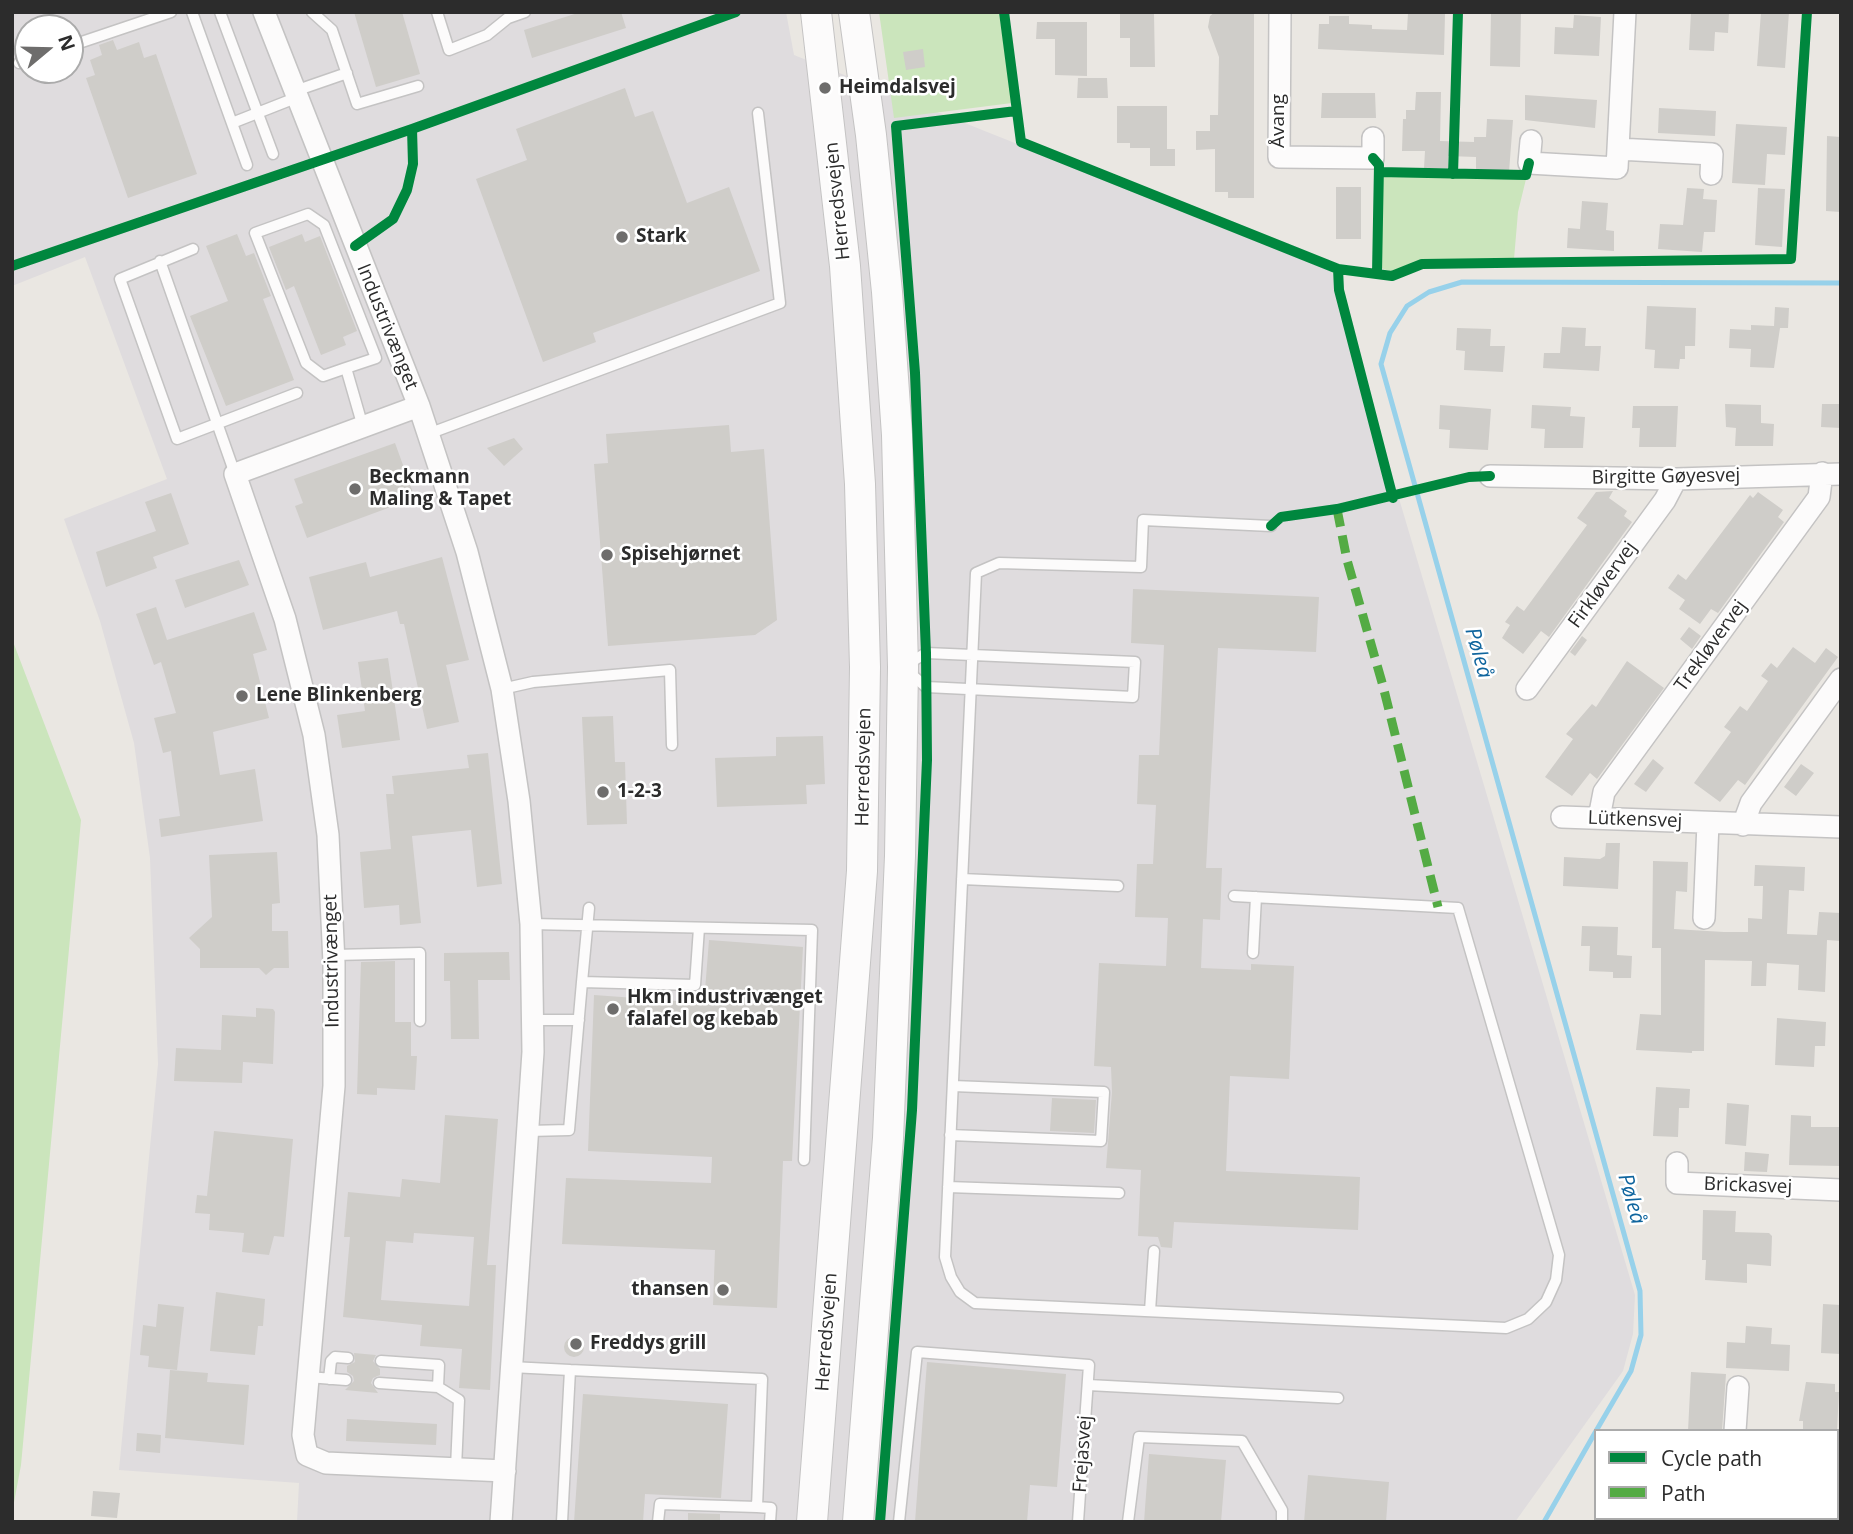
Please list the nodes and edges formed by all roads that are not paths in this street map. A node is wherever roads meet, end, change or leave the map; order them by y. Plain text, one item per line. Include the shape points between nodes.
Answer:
1 (171, 12) edge
2 (192, 12) edge
3 (220, 12) edge
4 (264, 12) edge
5 (312, 12) edge
6 (437, 12) edge
7 (525, 12) edge
8 (816, 12) edge
9 (854, 12) edge
10 (1280, 12) edge
11 (1626, 12) edge
12 (84, 41) edge
13 (347, 73) junction
14 (418, 86) dead end
15 (296, 94) junction
16 (257, 113) junction
17 (758, 113) dead end
18 (232, 123) junction
19 (1373, 138) dead end
20 (1531, 141) dead end
21 (1618, 149) junction
22 (273, 154) dead end
23 (247, 165) dead end
24 (1711, 174) dead end
25 (345, 217) junction
26 (324, 225) junction
27 (193, 249) dead end
28 (160, 261) junction
29 (346, 368) junction
30 (297, 393) dead end
31 (419, 406) junction
32 (218, 425) junction
33 (363, 427) junction
34 (428, 434) junction
35 (235, 474) junction
36 (1831, 474) edge
37 (1490, 476) dead end
38 (1676, 479) junction
39 (1271, 526) dead end
40 (972, 655) junction
41 (884, 667) junction
42 (1841, 679) edge
43 (502, 689) junction
44 (971, 689) junction
45 (1527, 689) dead end
46 (672, 745) dead end
47 (1562, 817) dead end
48 (1599, 818) junction
49 (1708, 822) junction
50 (1743, 825) junction
51 (1841, 827) edge
52 (962, 879) junction
53 (1118, 886) dead end
54 (1234, 896) dead end
55 (1256, 897) junction
56 (589, 908) dead end
57 (1704, 918) dead end
58 (588, 923) junction
59 (531, 924) junction
60 (699, 928) junction
61 (1253, 953) dead end
62 (334, 955) junction
63 (582, 982) junction
64 (533, 1020) junction
65 (579, 1020) junction
66 (420, 1021) dead end
67 (953, 1086) junction
68 (528, 1130) junction
69 (950, 1135) junction
70 (804, 1160) dead end
71 (1677, 1163) dead end
72 (948, 1187) junction
73 (1841, 1190) edge
74 (1119, 1194) dead end
75 (1154, 1251) dead end
76 (1150, 1311) junction
77 (348, 1358) dead end
78 (381, 1362) dead end
79 (511, 1367) junction
80 (570, 1370) junction
81 (319, 1378) junction
82 (346, 1380) dead end
83 (379, 1383) dead end
84 (1088, 1385) junction
85 (438, 1387) junction
86 (1738, 1387) dead end
87 (1338, 1398) dead end
88 (1735, 1429) edge
89 (456, 1468) junction
90 (505, 1471) junction
91 (757, 1507) junction
92 (501, 1522) edge
93 (562, 1522) edge
94 (658, 1522) edge
95 (770, 1522) edge
96 (812, 1522) edge
97 (858, 1522) edge
98 (900, 1522) edge
99 (1078, 1522) edge
100 (1128, 1522) edge
101 (1282, 1522) edge

1 - 12 lane
2 - 18 lane
3 - 16 lane
4 - 15 street, Industrivænget
5 - 13 lane via 332,30
6 - 7 lane via 449,50 487,35 508,18
8 - 41 street, Herredsvejen via 845,266 860,484
9 - 41 street, Herredsvejen via 871,135 897,435
10 - 19 street, Åvang via 1279,158 1373,158
11 - 21 street
13 - 14 lane via 358,104
13 - 15 lane
15 - 16 lane
15 - 25 street, Industrivænget
16 - 18 lane
16 - 22 lane
17 - 34 lane via 780,303
18 - 23 lane
20 - 21 street via 1529,163 1617,168
21 - 24 street via 1712,154
25 - 26 lane
25 - 31 street, Industrivænget
26 - 29 lane via 376,358
26 - 29 lane via 308,214 255,233 306,363 323,376
27 - 28 lane
28 - 32 lane
28 - 32 lane via 120,278 128,303 177,439
29 - 33 lane
30 - 32 lane
31 - 33 street, Industrivænget
31 - 34 street, Industrivænget
32 - 35 lane
33 - 35 street, Industrivænget
34 - 43 street, Industrivænget via 467,552
35 - 62 street, Industrivænget via 285,619 314,735 328,835
36 - 38 street, Birgitte Gøyesvej
36 - 48 street, Trekløvervej via 1819,497 1604,792
37 - 38 street, Birgitte Gøyesvej
38 - 45 street, Firkløvervej
39 - 40 lane via 1143,520 1141,567 999,563 976,573
40 - 41 lane via 926,653
40 - 44 lane
40 - 44 lane via 1135,662 1133,697
41 - 44 lane via 926,687
41 - 96 street, Herredsvejen via 862,871
41 - 97 street, Herredsvejen via 900,856 888,1138
42 - 50 street via 1751,803
43 - 46 lane via 670,670
43 - 59 street, Industrivænget
44 - 52 lane
47 - 48 street, Lütkensvej
48 - 49 street, Lütkensvej
49 - 50 street, Lütkensvej
49 - 57 street, Lütkensvej
50 - 51 street, Lütkensvej
52 - 53 lane
52 - 67 lane
54 - 55 lane
55 - 61 lane
55 - 76 lane via 1458,908 1559,1255 1556,1280 1546,1302 1528,1319 1506,1328
56 - 58 lane
58 - 59 lane
58 - 60 lane
58 - 63 lane
59 - 64 street, Industrivænget
60 - 63 lane via 695,985
60 - 70 lane via 812,930
62 - 66 lane via 420,953
62 - 81 street, Industrivænget via 334,1086
63 - 65 lane
64 - 65 lane
64 - 68 street, Industrivænget
65 - 68 lane via 569,1130
67 - 69 lane
67 - 69 lane via 1104,1092 1101,1141
68 - 79 street, Industrivænget
69 - 72 lane
71 - 73 street, Brickasvej via 1677,1183
72 - 74 lane
72 - 76 lane via 945,1257 960,1292 975,1303
75 - 76 lane
77 - 81 lane via 335,1357
78 - 85 lane via 439,1365
79 - 80 lane
79 - 90 street, Industrivænget
80 - 91 lane via 762,1379
80 - 93 lane
81 - 82 lane
81 - 89 street, Industrivænget via 303,1435 307,1455 326,1463
83 - 85 lane
84 - 87 lane
84 - 98 lane via 1089,1365 917,1352
84 - 99 lane, Frejasvej
85 - 89 lane via 459,1401
86 - 88 street
89 - 90 street, Industrivænget
90 - 92 street, Industrivænget
91 - 94 lane via 660,1504
91 - 95 lane via 771,1507
100 - 101 lane via 1139,1437 1242,1441 1282,1510

